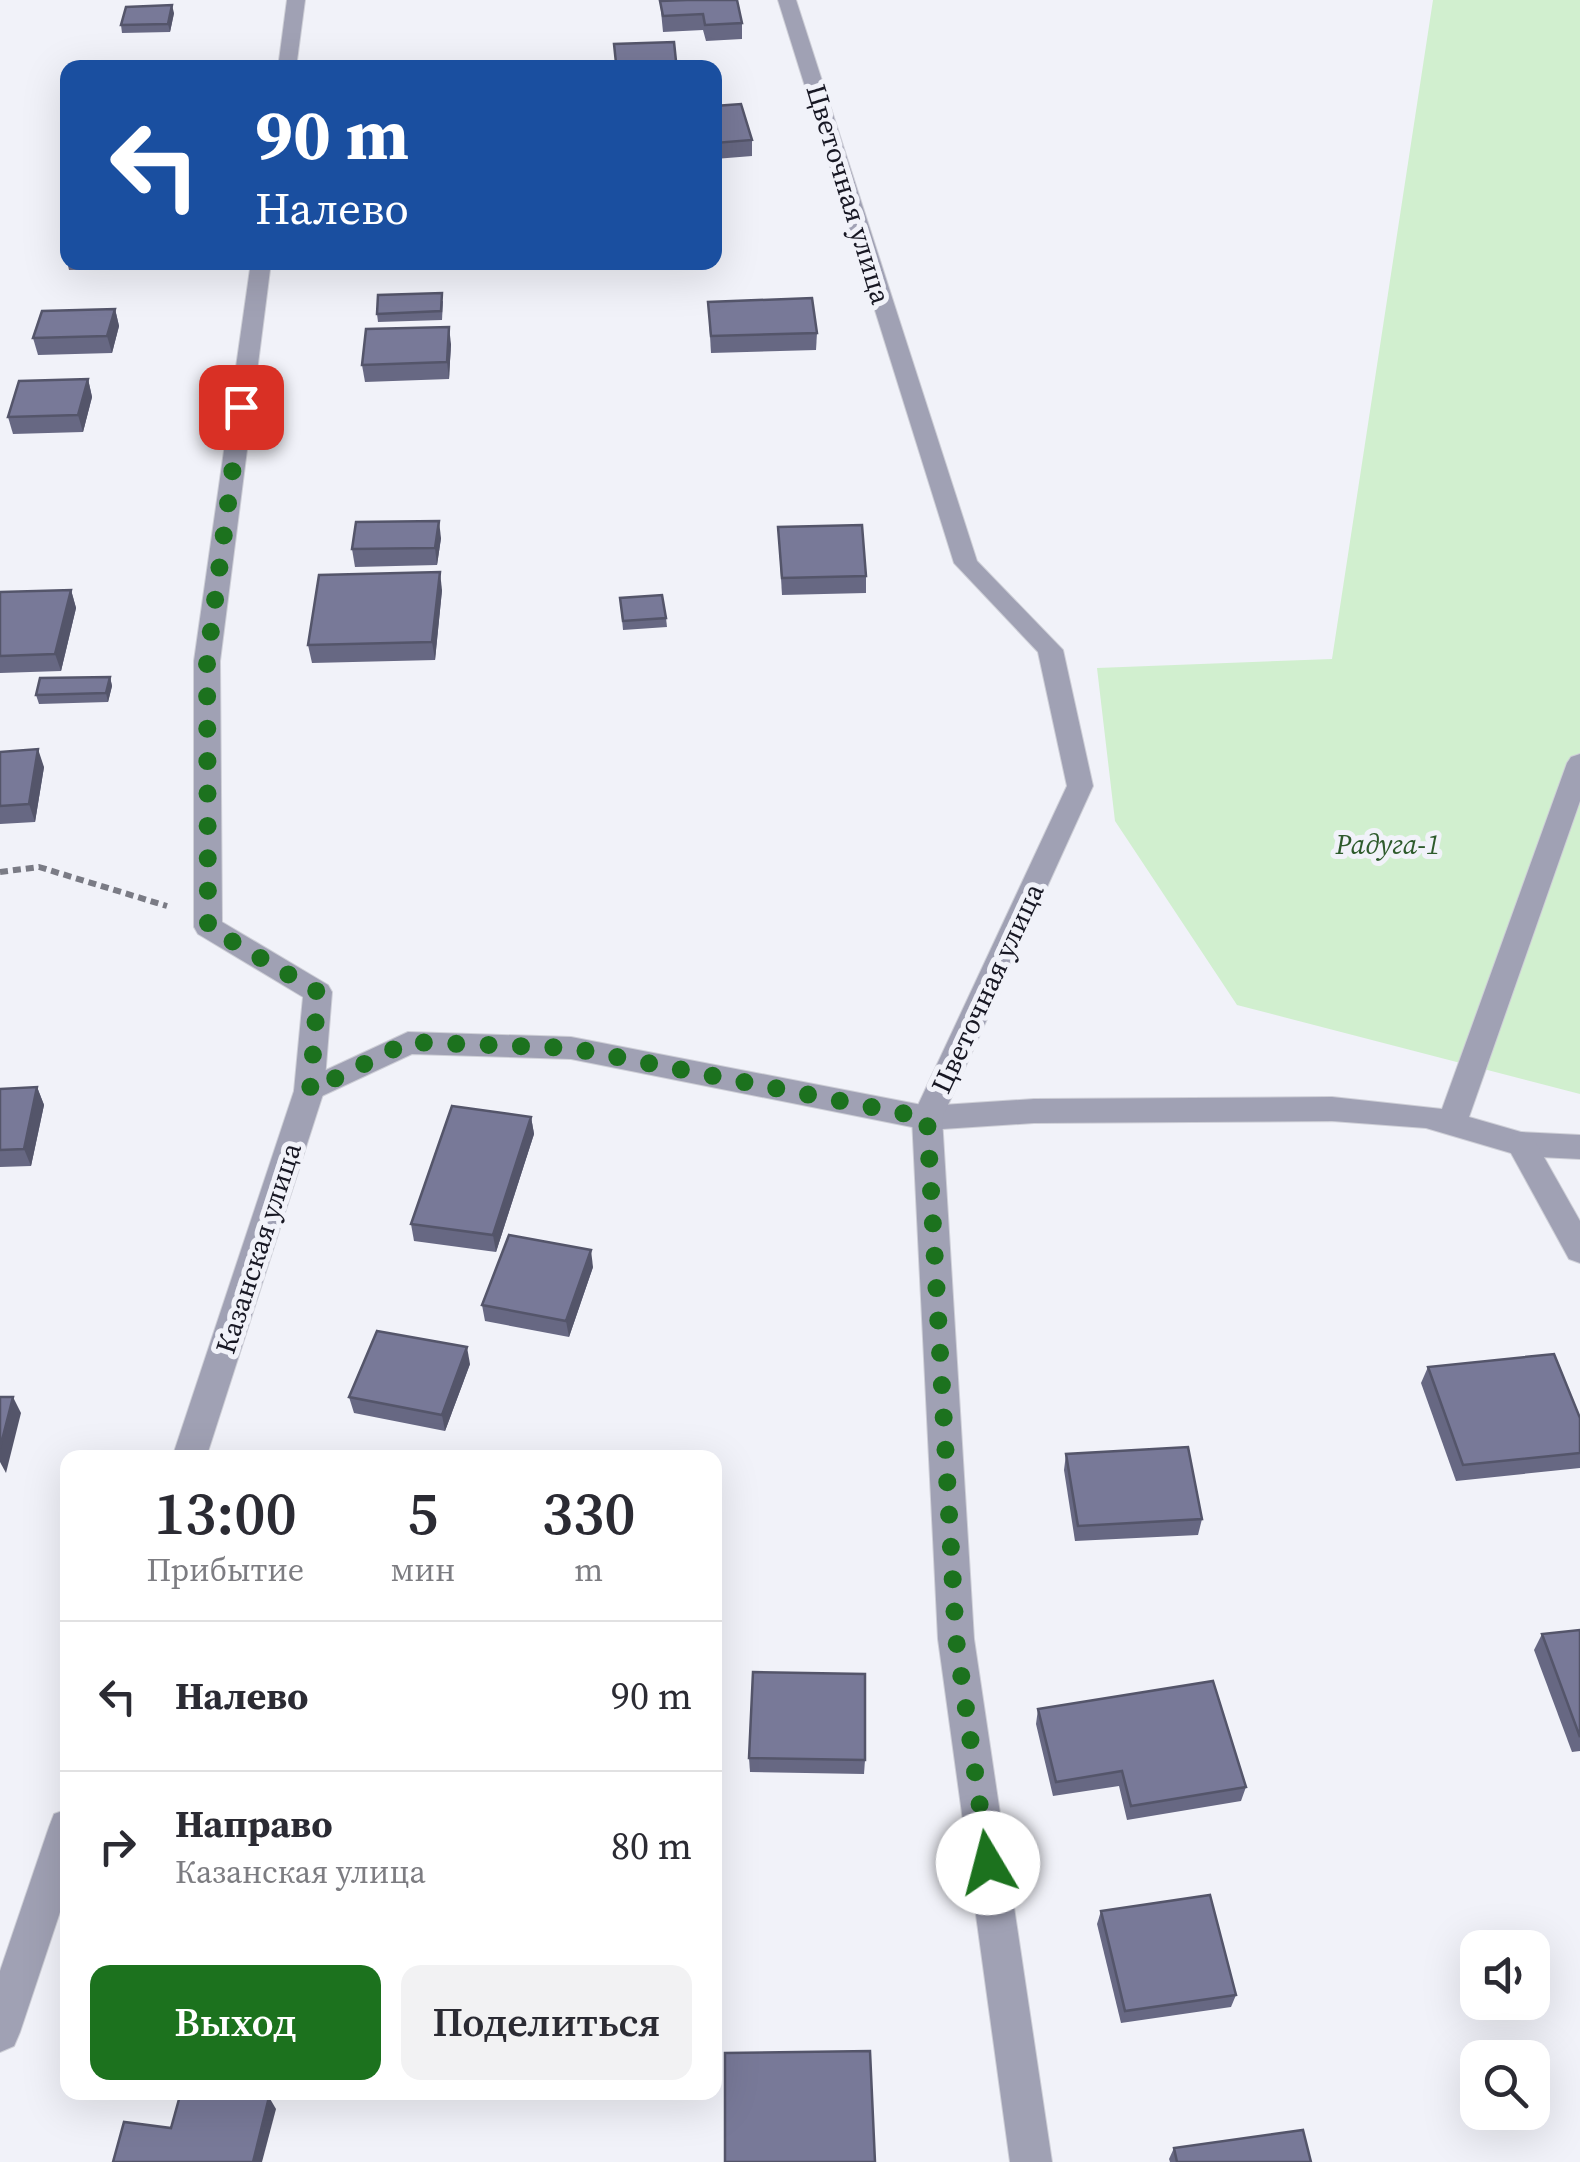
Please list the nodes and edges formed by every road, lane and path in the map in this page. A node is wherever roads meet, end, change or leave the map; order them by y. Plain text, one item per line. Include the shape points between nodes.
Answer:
1 (296, 0) edge
2 (787, 0) edge
3 (288, 60) edge
4 (260, 270) edge
5 (1580, 763) edge
6 (0, 872) edge
7 (208, 927) junction
8 (310, 1091) junction
9 (927, 1118) junction
10 (1452, 1123) junction
11 (1521, 1144) junction
12 (1580, 1146) edge
13 (1580, 1250) edge
14 (192, 1450) edge
15 (60, 1851) edge
16 (0, 2032) edge
17 (1031, 2162) edge

1 - 3 street
2 - 9 street, Цветочная улица via 966,563 1050,650 1080,786
4 - 7 street via 207,660
5 - 10 street
6 - 7 path via 39,866 180,910
7 - 8 street, Казанская улица via 318,992
8 - 9 street via 408,1042 571,1048
8 - 14 street, Казанская улица
9 - 10 street via 1259,1108
9 - 17 street, Цветочная улица via 956,1639
10 - 11 street
11 - 12 street
11 - 13 street
15 - 16 street

